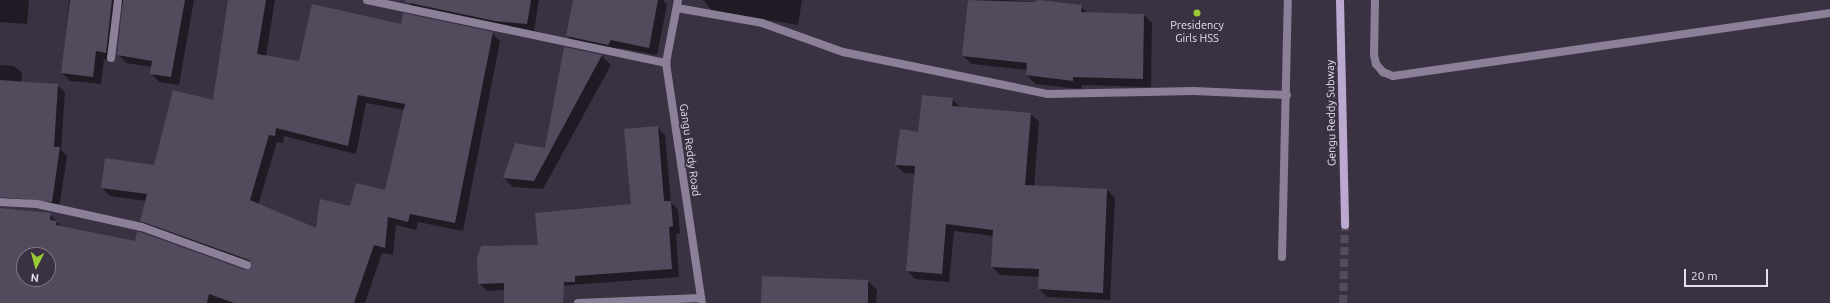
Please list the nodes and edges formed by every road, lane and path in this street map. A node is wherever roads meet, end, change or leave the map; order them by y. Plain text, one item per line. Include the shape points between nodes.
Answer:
1 (118, 0) edge
2 (367, 0) edge
3 (1288, 0) edge
4 (1340, 0) edge
5 (1375, 0) edge
6 (678, 4) edge
7 (1830, 13) edge
8 (111, 58) dead end
9 (666, 63) junction
10 (1287, 95) junction
11 (0, 202) edge
12 (1344, 225) tunnel mouth
13 (1282, 257) dead end
14 (247, 264) dead end
15 (701, 300) edge
16 (578, 303) edge

1 - 8 street
2 - 9 street
3 - 10 street
4 - 12 main road, Gengu Reddy Subway
5 - 7 street via 1376,64 1383,72 1393,76
6 - 9 street, Gangu Reddy Road
6 - 10 street via 762,23 843,52 1047,94 1194,91
9 - 15 street, Gangu Reddy Road
10 - 13 street
11 - 14 street via 37,204 142,227
15 - 16 street

